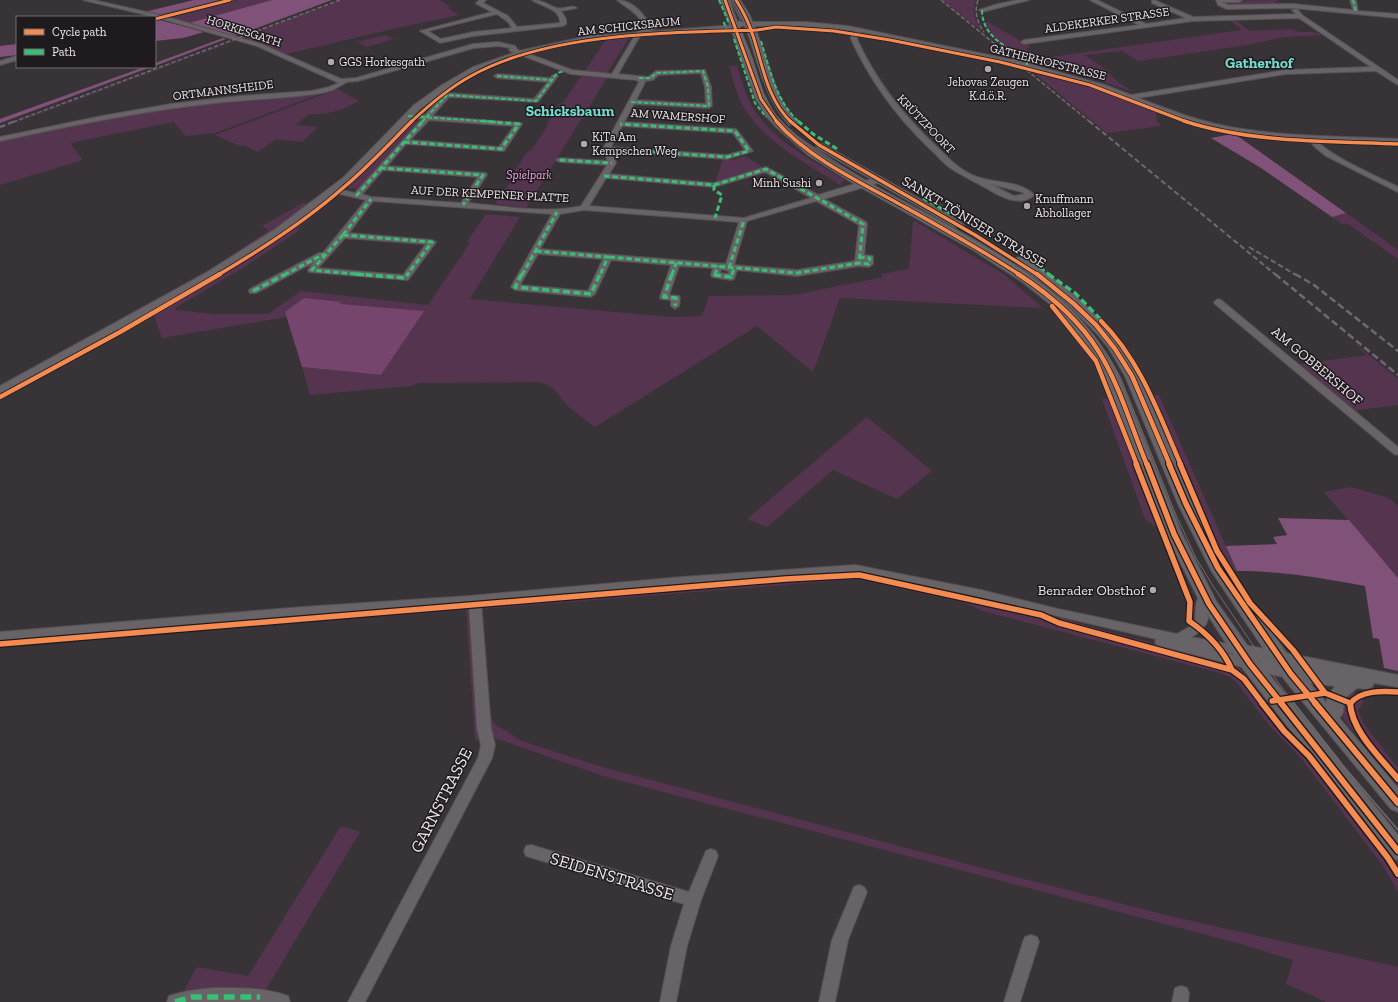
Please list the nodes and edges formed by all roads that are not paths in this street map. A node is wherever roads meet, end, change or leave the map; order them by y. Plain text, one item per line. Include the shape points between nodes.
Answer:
1 (86, 0) edge
2 (230, 0) edge
3 (483, 0) edge
4 (550, 0) edge
5 (620, 0) edge
6 (725, 0) edge
7 (736, 0) edge
8 (1026, 0) edge
9 (1093, 0) edge
10 (1218, 0) edge
11 (1239, 0) edge
12 (1353, 0) edge
13 (538, 1) edge
14 (1154, 2) dead end
15 (1293, 3) edge
16 (574, 8) dead end
17 (557, 10) junction
18 (982, 10) dead end
19 (1356, 12) junction
20 (496, 13) junction
21 (149, 16) edge
22 (1300, 16) junction
23 (1398, 16) edge
24 (157, 18) edge
25 (1193, 19) junction
26 (735, 25) junction
27 (751, 25) junction
28 (1146, 26) junction
29 (651, 28) junction
30 (516, 30) junction
31 (859, 31) junction
32 (639, 33) junction
33 (1024, 42) dead end
34 (518, 52) junction
35 (16, 58) edge
36 (0, 63) edge
37 (1377, 69) junction
38 (564, 70) junction
39 (614, 75) junction
40 (497, 76) dead end
41 (638, 78) junction
42 (552, 80) junction
43 (345, 81) junction
44 (1398, 83) edge
45 (1130, 97) junction
46 (631, 102) junction
47 (408, 116) junction
48 (426, 118) junction
49 (620, 124) junction
50 (1310, 137) junction
51 (0, 139) edge
52 (1398, 141) edge
53 (404, 142) junction
54 (607, 149) junction
55 (560, 160) dead end
56 (612, 163) junction
57 (380, 168) junction
58 (604, 176) junction
59 (976, 179) junction
60 (878, 180) junction
61 (862, 184) junction
62 (334, 190) junction
63 (1398, 190) edge
64 (356, 196) junction
65 (818, 198) junction
66 (371, 199) junction
67 (463, 205) junction
68 (584, 208) junction
69 (557, 212) junction
70 (744, 220) junction
71 (342, 235) junction
72 (536, 251) junction
73 (328, 252) junction
74 (608, 257) junction
75 (676, 263) junction
76 (732, 268) junction
77 (295, 269) junction
78 (312, 270) junction
79 (253, 291) dead end
80 (1218, 302) dead end
81 (675, 306) dead end
82 (0, 391) edge
83 (1398, 452) edge
84 (1206, 598) junction
85 (469, 600) junction
86 (1058, 614) junction
87 (0, 638) edge
88 (1180, 638) junction
89 (1245, 657) junction
90 (1280, 658) junction
91 (1291, 674) junction
92 (1352, 681) junction
93 (1398, 681) edge
94 (1398, 685) edge
95 (1328, 718) junction
96 (1398, 803) edge
97 (531, 851) dead end
98 (1398, 851) edge
99 (711, 856) dead end
100 (859, 892) dead end
101 (693, 900) junction
102 (1031, 942) dead end
103 (175, 1002) edge
104 (282, 1002) edge
105 (356, 1002) edge
106 (668, 1002) edge
107 (827, 1002) edge
108 (1012, 1002) edge

1 - 21 street, HORKESGATH
2 - 24 street
3 - 20 street via 479,3
4 - 13 street
5 - 29 street via 639,12
6 - 26 main road, SANKT TÖNISER STRASSE
7 - 27 main road, SANKT TÖNISER STRASSE
8 - 18 street
9 - 28 street
10 - 11 street
10 - 15 street via 1227,7
12 - 19 street
13 - 17 street
14 - 25 street, ALDEKERKER STRASSE
15 - 19 street
15 - 22 street
16 - 17 street
17 - 30 street via 563,24
19 - 23 street
20 - 30 street via 514,22
20 - 30 street via 422,31 440,40
22 - 25 street, ALDEKERKER STRASSE
22 - 37 street
24 - 43 street, HORKESGATH via 266,48 334,79
25 - 28 street, ALDEKERKER STRASSE
26 - 27 street, GATHERHOFSTRASSE
26 - 29 street, AM SCHICKSBAUM
26 - 32 street, AM SCHICKSBAUM
26 - 61 main road, SANKT TÖNISER STRASSE via 761,99 772,117 812,153
27 - 31 street, GATHERHOFSTRASSE
27 - 60 main road, SANKT TÖNISER STRASSE via 769,87 785,116 814,142
28 - 33 street, ALDEKERKER STRASSE
29 - 32 street
29 - 34 street, AM SCHICKSBAUM via 568,37
31 - 45 street, GATHERHOFSTRASSE via 1054,72
31 - 59 street, KRÜTZPOORT via 854,39 870,72 889,101 913,129 950,164
32 - 34 street, AM SCHICKSBAUM via 588,38
32 - 39 street
34 - 38 street, ORTMANNSHEIDE
34 - 43 street, ORTMANNSHEIDE via 488,47 468,49
34 - 47 street, AM SCHICKSBAUM via 445,87
35 - 36 street
37 - 44 street
37 - 45 street via 1286,72
38 - 39 street, ORTMANNSHEIDE
38 - 42 street via 557,73
39 - 41 street, ORTMANNSHEIDE
40 - 42 street
41 - 46 street via 642,82
41 - 46 street via 650,79 656,73 704,71 709,106
42 - 48 street via 536,101 447,95
43 - 51 street, ORTMANNSHEIDE via 339,86 319,90 143,111 66,124
45 - 50 street, GATHERHOFSTRASSE via 1182,117 1225,128
46 - 49 street
47 - 48 street
47 - 62 street, AM SCHICKSBAUM
48 - 53 street
48 - 53 street via 519,124 501,149
49 - 54 street
49 - 54 street, AM WAMERSHOF via 735,131 749,151 726,157
50 - 52 street, GATHERHOFSTRASSE
50 - 63 street via 1318,147 1329,154
53 - 57 street
54 - 56 street
55 - 56 street
56 - 58 street
57 - 64 street
57 - 67 street via 483,175
58 - 65 street via 714,184 766,169
58 - 68 street
59 - 59 street, KRÜTZPOORT via 1008,197 1018,199 1030,195 1025,190
60 - 61 street, AUF DER KEMPENER PLATTE
60 - 90 main road, SANKT TÖNISER STRASSE via 1032,269 1079,307 1104,333 1132,376 1201,538 1218,568
61 - 65 street, AUF DER KEMPENER PLATTE
61 - 84 main road, SANKT TÖNISER STRASSE via 1007,265 1055,301 1085,333 1111,374 1174,534
62 - 64 street, AUF DER KEMPENER PLATTE
62 - 82 street, AM SCHICKSBAUM via 278,232 233,261
64 - 66 street, AUF DER KEMPENER PLATTE
65 - 70 street, AUF DER KEMPENER PLATTE
65 - 76 street via 863,224 859,260 797,273
66 - 67 street, AUF DER KEMPENER PLATTE
66 - 71 street
67 - 69 street, AUF DER KEMPENER PLATTE
68 - 69 street, AUF DER KEMPENER PLATTE
68 - 70 street, AUF DER KEMPENER PLATTE
69 - 72 street
70 - 76 street
71 - 73 street
71 - 78 street via 432,242 406,278
72 - 74 street
72 - 74 street via 515,287 591,294
73 - 77 street
73 - 78 street
74 - 75 street
75 - 76 street via 718,266 715,276 731,277
75 - 81 street via 664,297 676,298
77 - 78 street
77 - 79 street
80 - 83 street, AM GOBBERSHOF
84 - 88 street via 1201,605 1201,624
84 - 89 main road, SANKT TÖNISER STRASSE
85 - 86 street via 855,569 981,594
85 - 87 street via 303,611
85 - 105 street, GARNSTRASSE via 475,604 484,728 488,745 485,758
86 - 88 street
86 - 89 street via 1094,626
88 - 89 street
89 - 90 street
89 - 91 street
89 - 98 main road, SANKT TÖNISER STRASSE
90 - 91 main road, SANKT TÖNISER STRASSE
90 - 93 street
91 - 92 street
91 - 95 main road, SANKT TÖNISER STRASSE
92 - 94 street
92 - 95 street via 1351,685 1340,691 1336,697 1336,712
95 - 96 main road, SANKT TÖNISER STRASSE
97 - 101 street, SEIDENSTRASSE
99 - 101 street, SEIDENSTRASSE
100 - 107 street via 840,940
101 - 106 street, SEIDENSTRASSE via 679,946
102 - 108 street
103 - 104 street via 192,997 260,997

